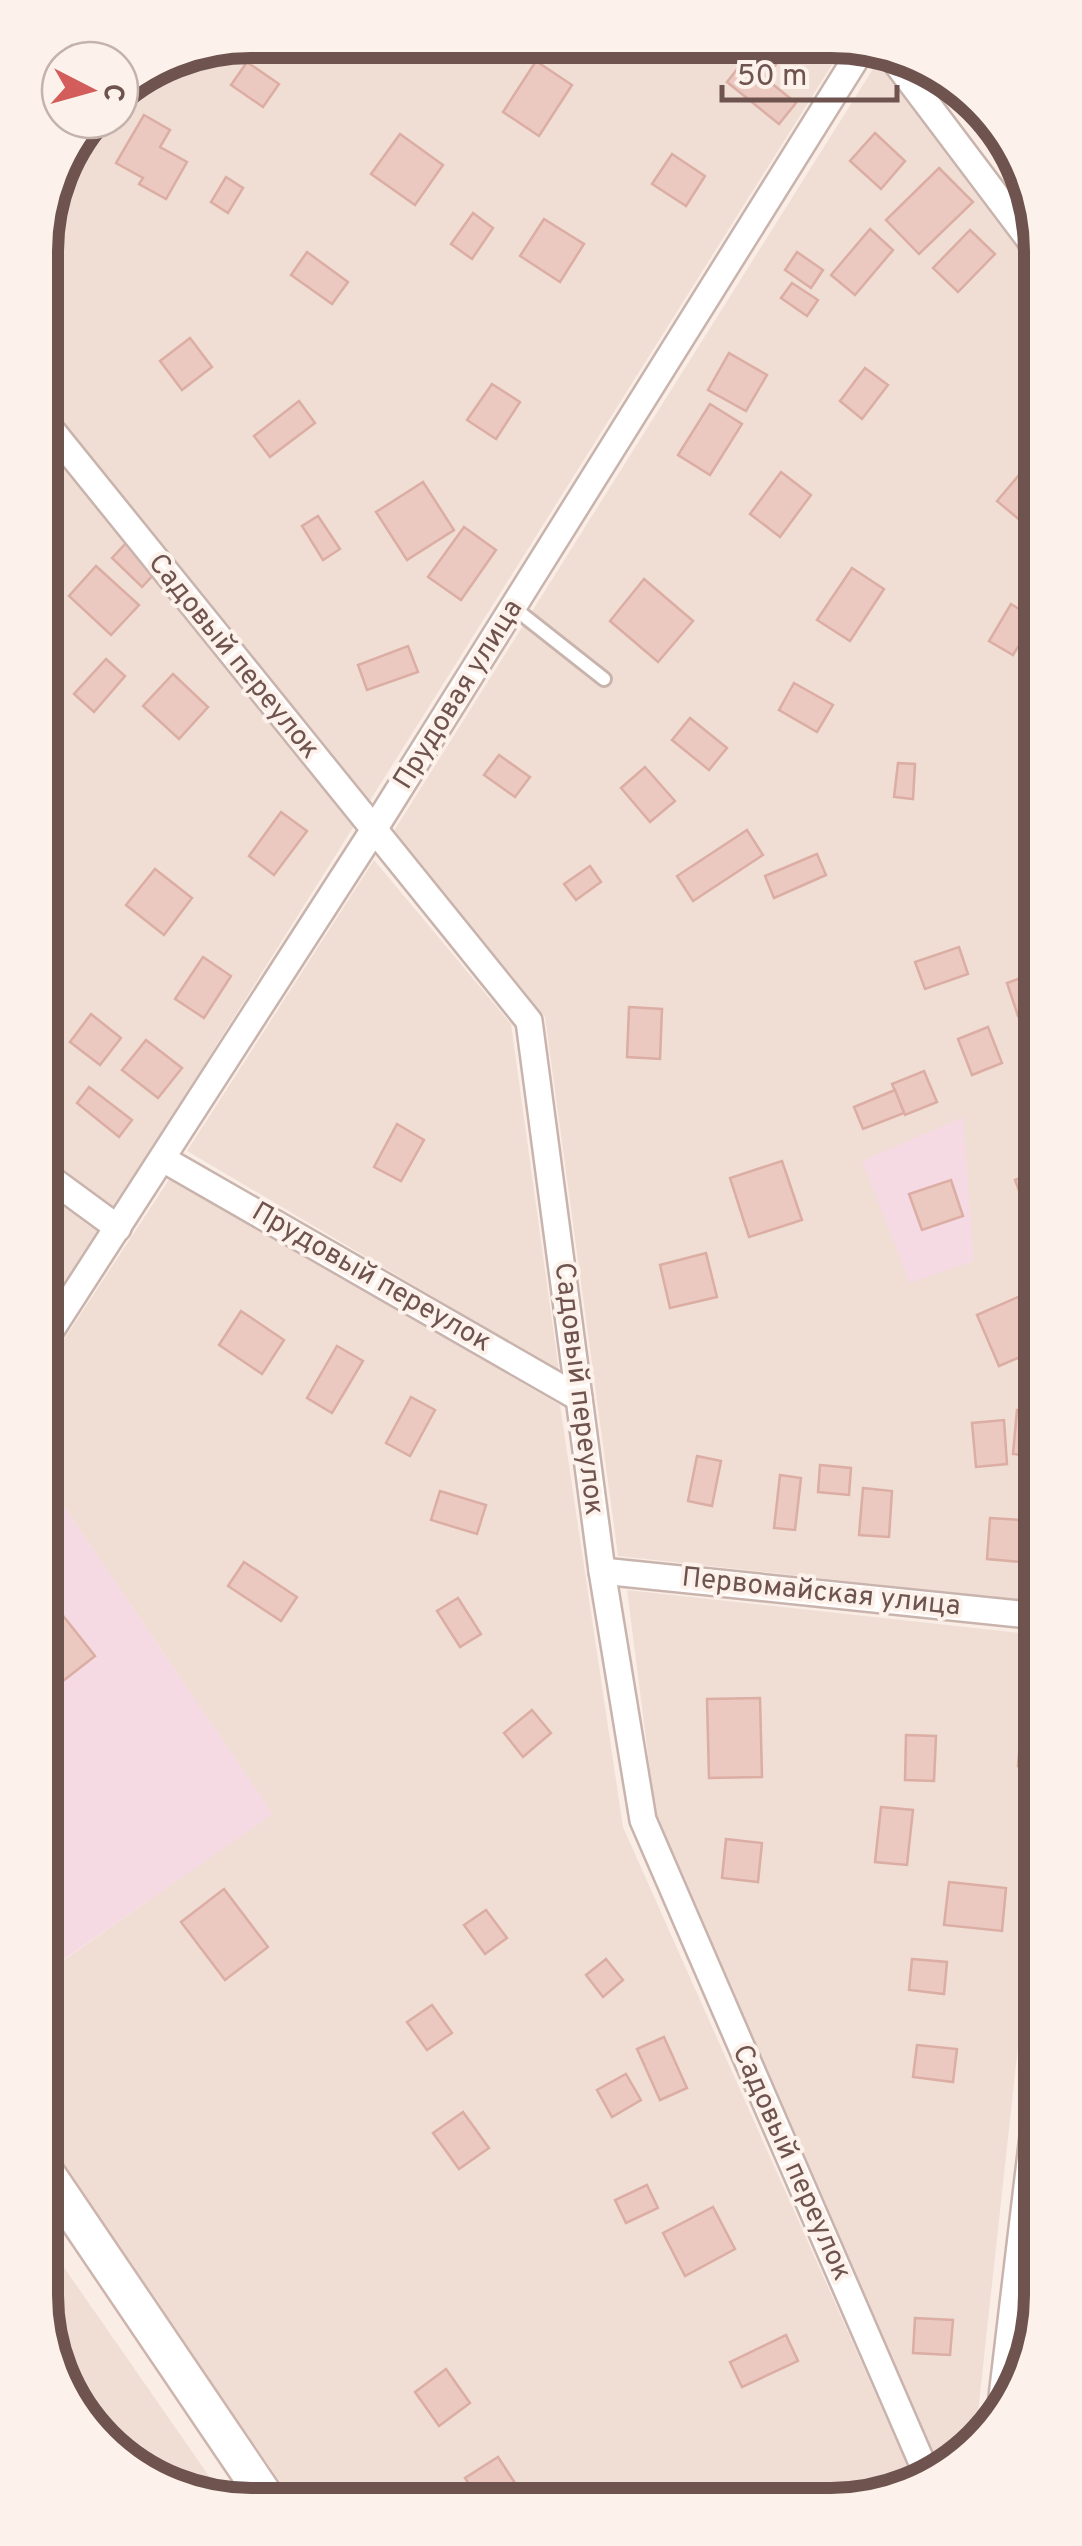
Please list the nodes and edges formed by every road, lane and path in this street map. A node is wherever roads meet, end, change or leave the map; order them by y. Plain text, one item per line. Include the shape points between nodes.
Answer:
1 (856, 59) edge
2 (903, 72) edge
3 (1023, 231) edge
4 (58, 438) edge
5 (514, 608) junction
6 (604, 678) dead end
7 (373, 831) junction
8 (162, 1159) junction
9 (58, 1183) edge
10 (118, 1228) junction
11 (58, 1319) edge
12 (579, 1398) junction
13 (602, 1571) junction
14 (1024, 1614) edge
15 (58, 2192) edge
16 (1024, 2219) edge
17 (1014, 2308) junction
18 (1024, 2310) edge
19 (1004, 2382) edge
20 (923, 2465) edge
21 (259, 2488) edge

1 - 5 street, Прудовая улица
2 - 3 street
4 - 7 street, Садовый переулок
5 - 6 lane
5 - 7 street, Прудовая улица
7 - 8 street, Прудовая улица
7 - 12 street, Садовый переулок via 529,1021
8 - 10 street, Прудовая улица
8 - 12 street, Прудовый переулок
9 - 10 street
10 - 11 street, Прудовая улица
12 - 13 street, Садовый переулок
13 - 14 street, Первомайская улица
13 - 20 street, Садовый переулок via 643,1820
15 - 21 main road
16 - 17 street
17 - 18 street
17 - 19 street

